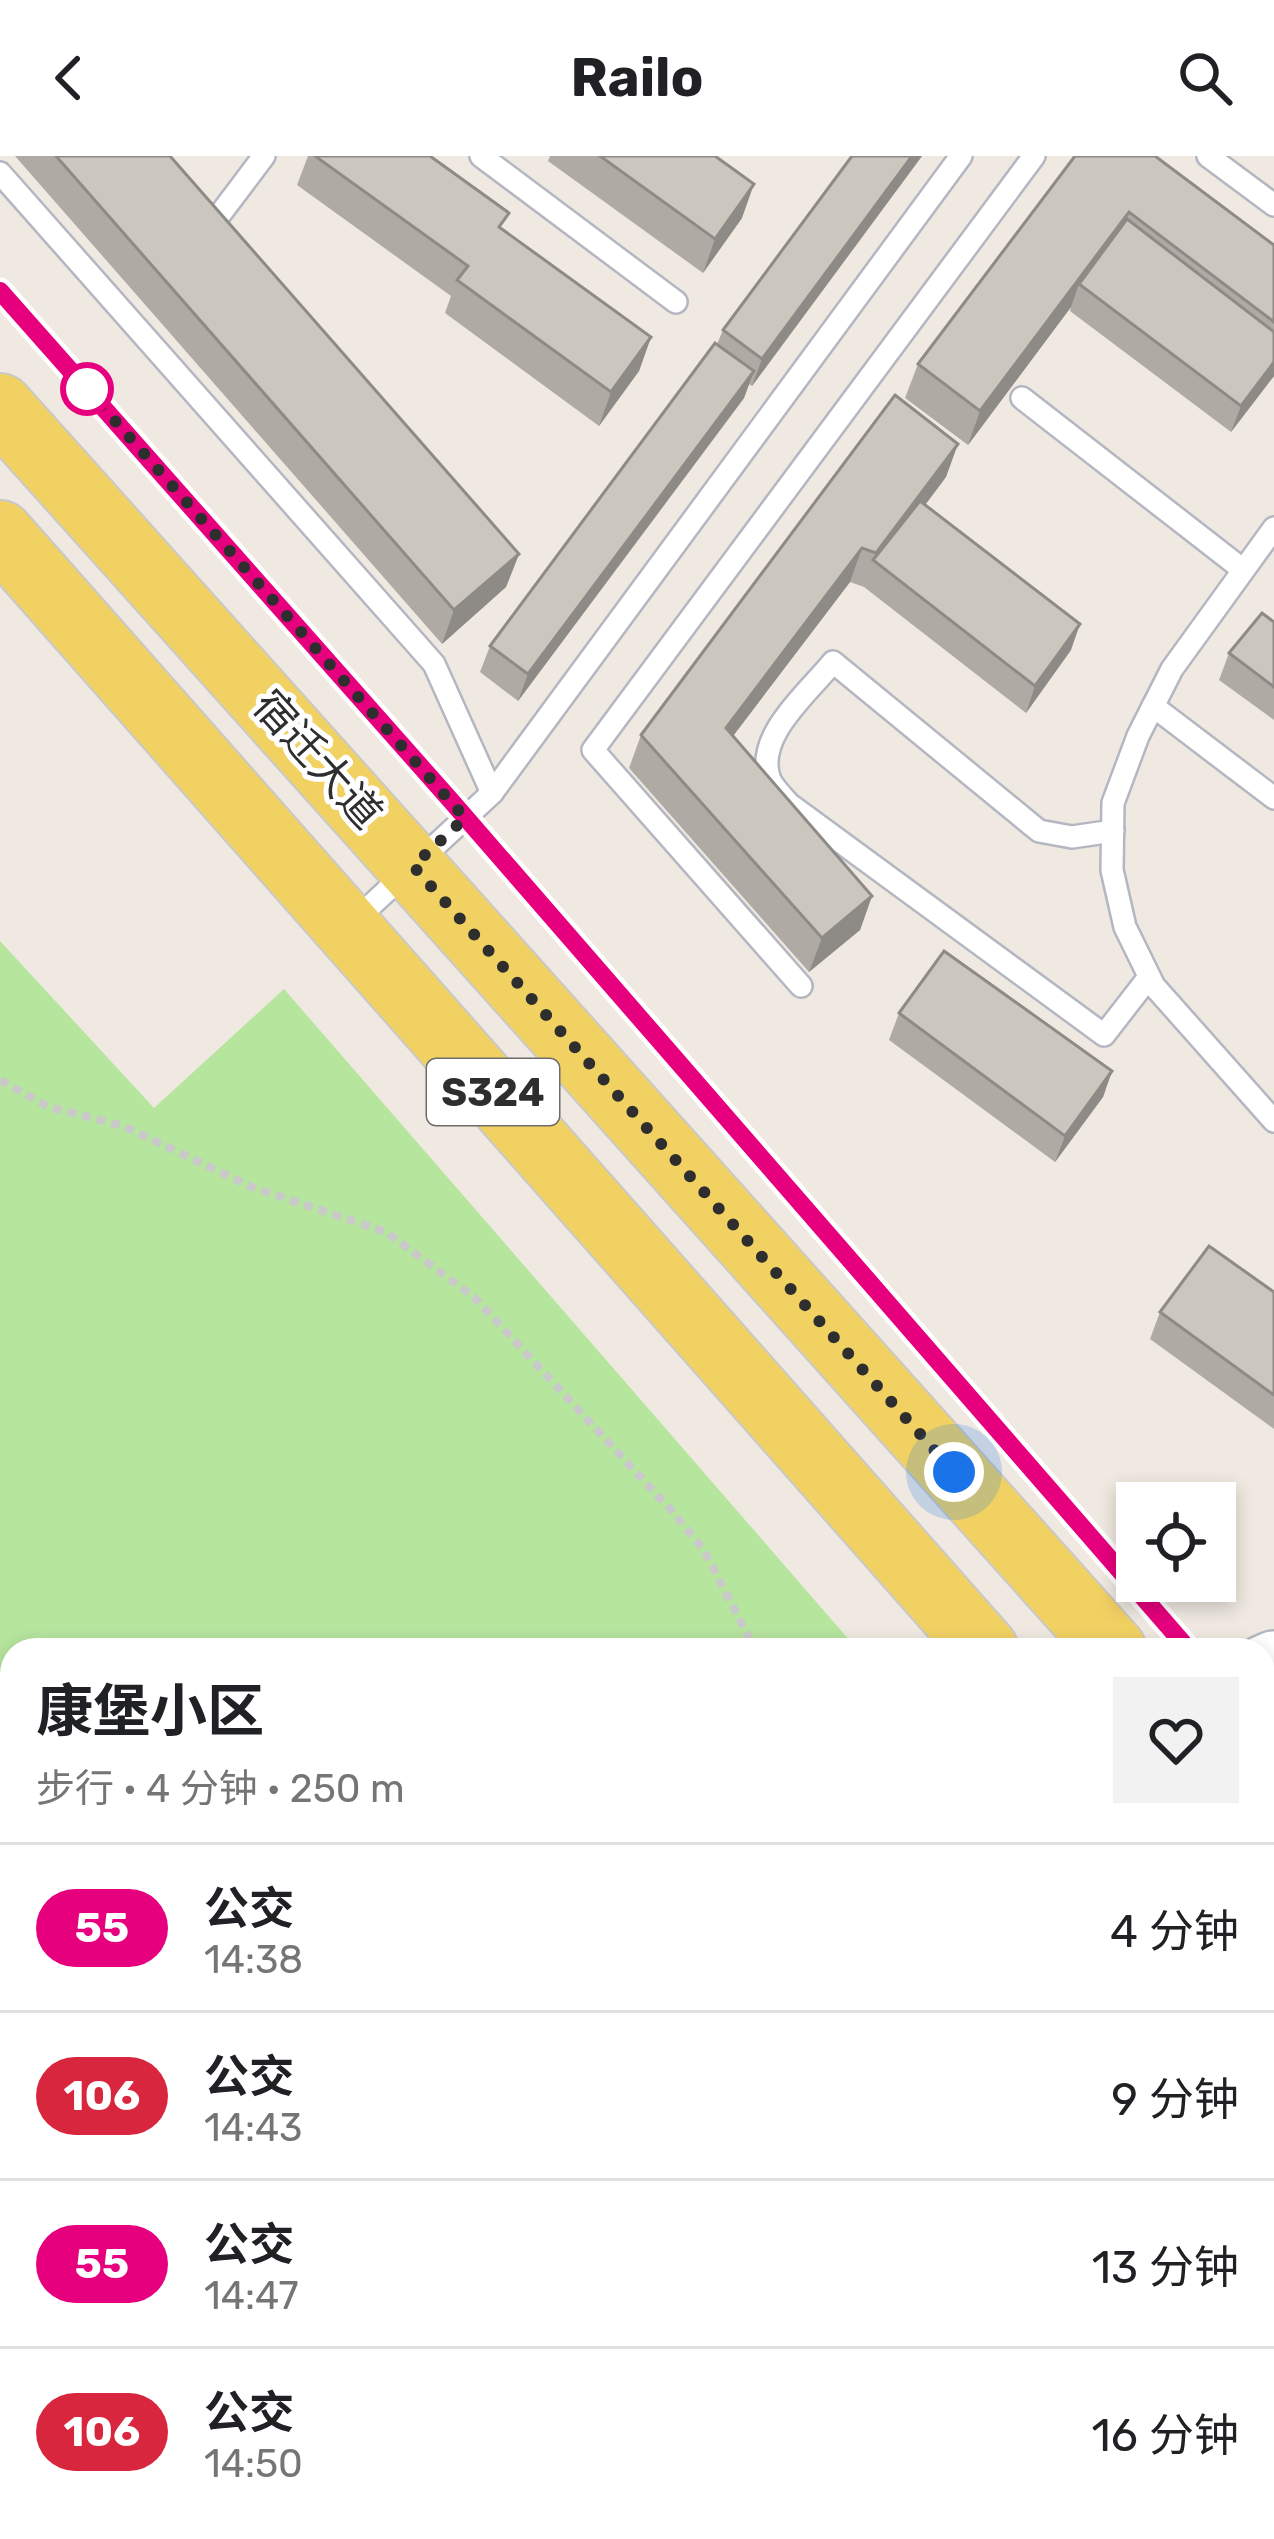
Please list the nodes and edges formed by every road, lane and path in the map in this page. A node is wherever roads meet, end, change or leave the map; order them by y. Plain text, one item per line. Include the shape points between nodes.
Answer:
1 (265, 156) edge
2 (481, 156) edge
3 (961, 156) edge
4 (1034, 156) edge
5 (1208, 156) edge
6 (0, 173) edge
7 (1274, 205) edge
8 (231, 238) edge
9 (0, 291) edge
10 (676, 302) dead end
11 (1022, 398) edge
12 (0, 406) edge
13 (1274, 528) edge
14 (0, 534) edge
15 (1242, 569) junction
16 (1154, 706) junction
17 (492, 793) junction
18 (1274, 798) edge
19 (465, 818) junction
20 (1113, 831) junction
21 (413, 866) junction
22 (348, 927) junction
23 (1149, 977) junction
24 (801, 986) dead end
25 (0, 1080) edge
26 (1274, 1121) edge
27 (749, 1638) edge
28 (974, 1638) edge
29 (1102, 1638) edge
30 (1179, 1638) edge

1 - 8 lane via 208,212
2 - 10 lane
3 - 17 lane
4 - 24 lane via 593,750
5 - 7 lane
6 - 17 lane via 434,664
9 - 19 lane
11 - 15 lane
12 - 21 main road, 宿迁大道 / S324
13 - 15 lane
14 - 22 main road, S324
15 - 16 lane
16 - 18 lane
16 - 20 lane via 1113,803
17 - 19 lane
19 - 21 lane
19 - 30 lane
20 - 23 lane via 1125,927
20 - 23 lane via 1040,831 833,662 767,754 770,780 789,804 1104,1035
21 - 22 lane
21 - 29 main road, 宿迁大道 / S324
22 - 28 main road, S324
23 - 26 lane
25 - 27 path via 252,1187 386,1232 474,1297 704,1550

